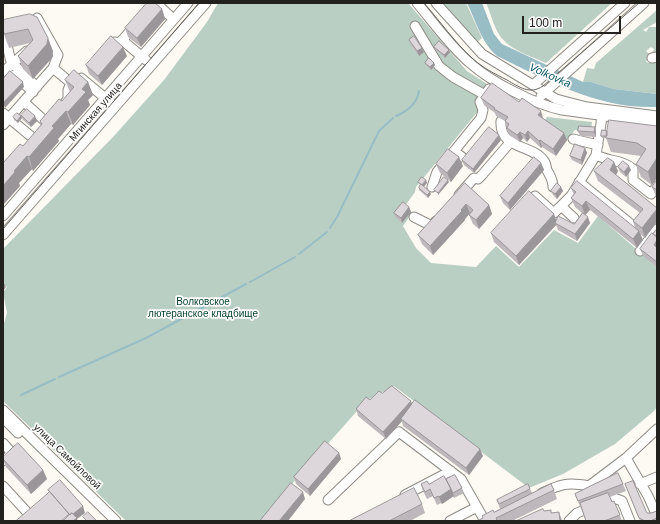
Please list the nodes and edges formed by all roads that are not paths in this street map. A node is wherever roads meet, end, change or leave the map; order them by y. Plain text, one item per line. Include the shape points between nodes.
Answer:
1 (206, 3) edge
2 (417, 3) edge
3 (436, 3) edge
4 (625, 3) edge
5 (644, 3) edge
6 (184, 4) edge
7 (153, 5) edge
8 (170, 16) dead end
9 (194, 16) junction
10 (141, 19) edge
11 (24, 20) edge
12 (5, 25) edge
13 (414, 26) dead end
14 (122, 40) junction
15 (32, 48) edge
16 (103, 54) edge
17 (141, 57) junction
18 (151, 65) junction
19 (7, 68) edge
20 (53, 68) junction
21 (90, 69) edge
22 (81, 78) junction
23 (495, 80) junction
24 (537, 81) junction
25 (71, 83) junction
26 (35, 89) junction
27 (544, 92) junction
28 (485, 95) junction
29 (106, 98) junction
30 (535, 101) junction
31 (24, 102) junction
32 (115, 107) junction
33 (533, 111) edge
34 (603, 113) junction
35 (657, 116) edge
36 (5, 119) edge
37 (501, 122) dead end
38 (657, 123) edge
39 (45, 126) junction
40 (68, 135) junction
41 (573, 139) dead end
42 (512, 140) junction
43 (598, 145) junction
44 (81, 146) junction
45 (454, 151) junction
46 (596, 155) junction
47 (462, 157) edge
48 (29, 179) junction
49 (579, 182) junction
50 (553, 186) edge
51 (657, 186) edge
52 (432, 188) dead end
53 (42, 190) junction
54 (535, 196) edge
55 (453, 202) edge
56 (561, 206) junction
57 (442, 214) edge
58 (3, 216) edge
59 (414, 218) dead end
60 (574, 218) dead end
61 (632, 225) edge
62 (657, 229) edge
63 (3, 235) edge
64 (640, 251) edge
65 (3, 410) edge
66 (3, 418) edge
67 (657, 429) edge
68 (3, 443) edge
69 (626, 458) junction
70 (3, 461) edge
71 (451, 471) junction
72 (657, 477) edge
73 (640, 484) junction
74 (3, 486) edge
75 (534, 497) edge
76 (328, 500) dead end
77 (396, 500) edge
78 (477, 508) junction
79 (26, 511) edge
80 (657, 516) edge
81 (487, 520) edge
82 (108, 521) edge
83 (116, 521) edge
84 (450, 521) edge
85 (569, 521) edge
86 (630, 521) edge

1 - 9 street, Мгинская улица
2 - 23 street via 458,52
3 - 24 street via 482,54
4 - 24 street
5 - 27 street
6 - 9 street
6 - 17 street, Мгинская улица
7 - 8 street
9 - 18 street, Мгинская улица
10 - 14 street
11 - 20 street via 36,16 58,55
12 - 19 street
13 - 28 street via 439,66
14 - 16 street via 114,42
14 - 17 street
15 - 19 street
17 - 18 street
17 - 29 street, Мгинская улица
18 - 32 street, Мгинская улица
19 - 26 street
20 - 25 street
20 - 26 street
21 - 22 street
22 - 25 street
22 - 29 street
23 - 28 street
23 - 30 street
24 - 27 street
24 - 30 street
25 - 39 street via 68,99
26 - 31 street
27 - 30 street
27 - 34 street via 556,99
28 - 45 street via 480,102 483,110 479,128
29 - 32 street
29 - 40 street, Мгинская улица
30 - 33 street
30 - 34 street via 550,108
31 - 36 street
31 - 39 street
32 - 44 street, Мгинская улица
34 - 35 street
34 - 38 street
34 - 43 street
36 - 39 street
37 - 42 street via 501,128
40 - 44 street
40 - 48 street, Мгинская улица
41 - 43 street
42 - 50 street via 544,161 553,179
42 - 55 street via 482,175 478,179 474,178
43 - 46 street
44 - 53 street, Мгинская улица
45 - 47 street
45 - 52 street via 437,172
46 - 49 street
46 - 51 street via 626,163 634,170 633,180 651,194
48 - 53 street
48 - 58 street, Мгинская улица
49 - 56 street
49 - 61 street
53 - 63 street, Мгинская улица
54 - 56 street via 554,213
56 - 60 street
57 - 59 street via 432,226
62 - 64 street
65 - 83 street, улица Самойловой
66 - 82 street, улица Самойловой
67 - 69 street
68 - 70 street via 12,453
69 - 73 street
69 - 75 street via 589,486 562,484
71 - 76 street via 399,432
71 - 77 street
71 - 78 street via 461,479
72 - 73 street
73 - 80 street
74 - 79 street
78 - 81 street
78 - 84 street
85 - 86 street via 576,513 614,498 622,501

